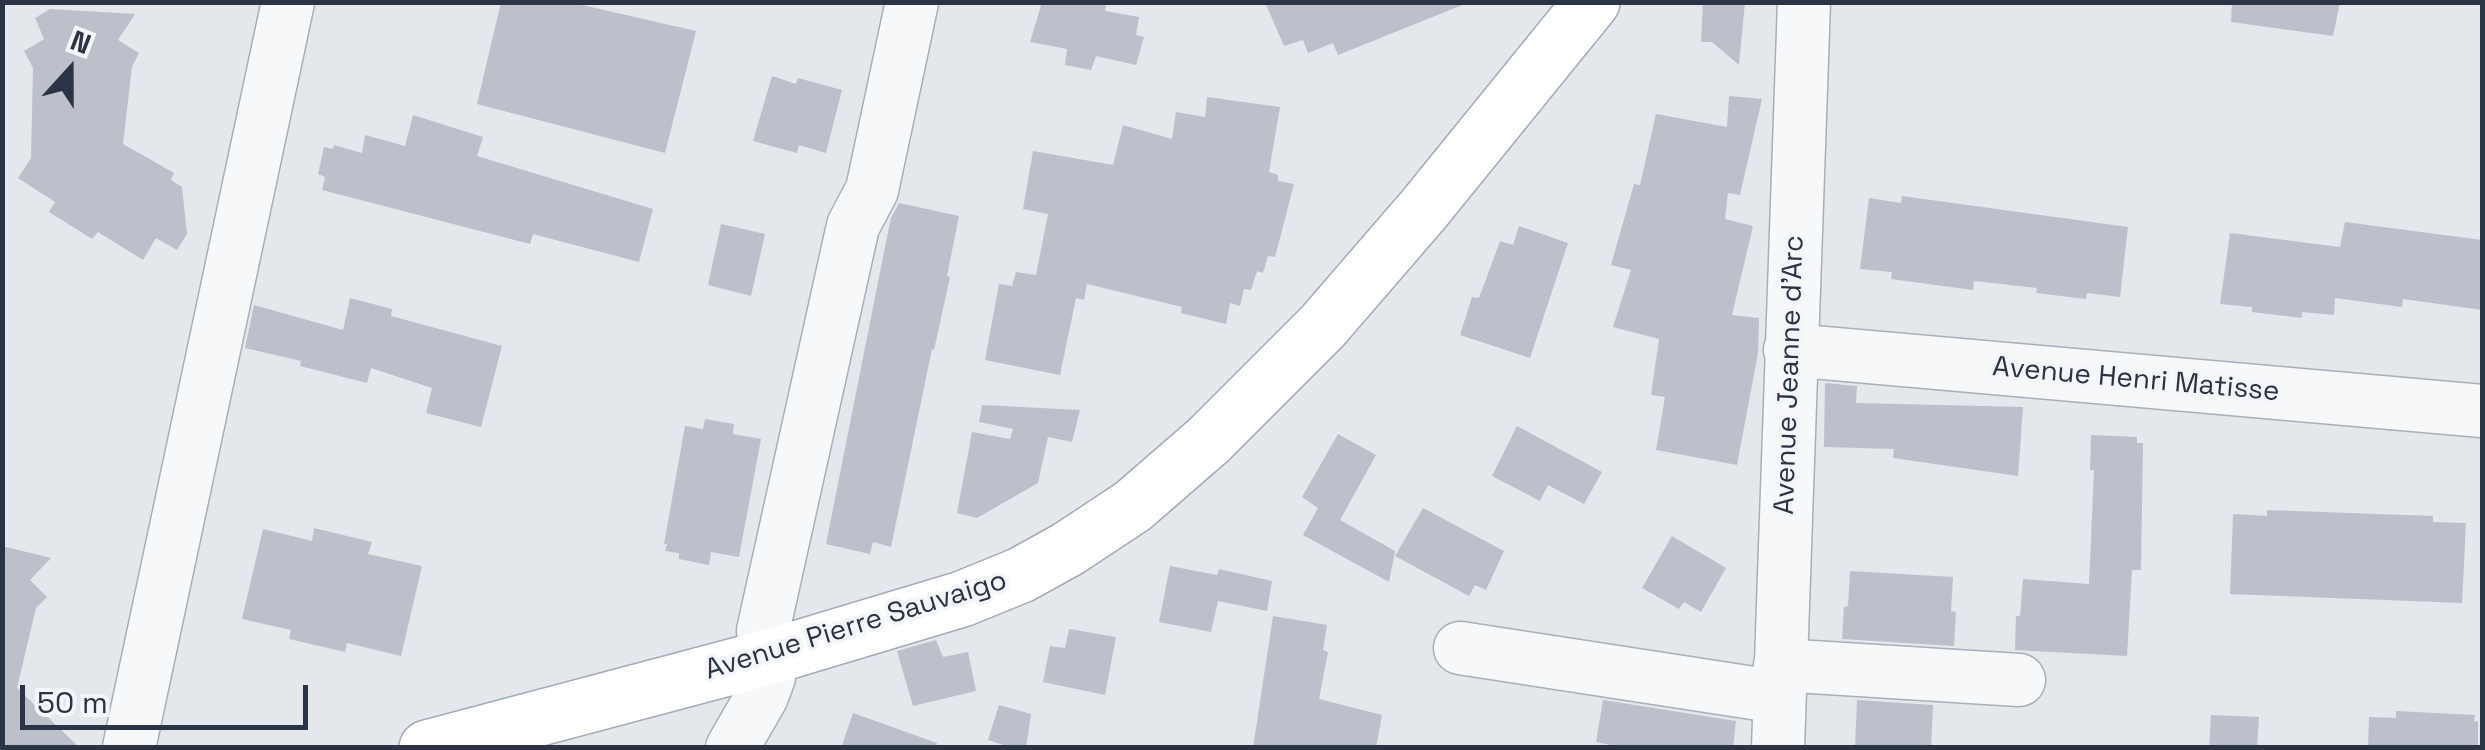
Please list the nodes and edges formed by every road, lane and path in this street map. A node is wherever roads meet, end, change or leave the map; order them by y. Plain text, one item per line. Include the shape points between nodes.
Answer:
1 (288, 2) edge
2 (912, 2) edge
3 (1592, 2) edge
4 (1804, 2) edge
5 (1790, 350) junction
6 (2482, 410) edge
7 (1460, 648) dead end
8 (744, 663) junction
9 (2020, 680) dead end
10 (1779, 681) junction
11 (732, 747) edge
12 (128, 748) edge
13 (427, 748) edge
14 (1778, 748) edge

1 - 12 street
2 - 8 street via 872,190 853,226 763,631
3 - 8 main road, Avenue Pierre Sauvaigo via 1322,326 1133,506 1021,575 962,599
4 - 5 street, Avenue Jeanne d'Arc
5 - 6 street, Avenue Henri Matisse
5 - 10 street, Avenue Jeanne d'Arc
7 - 10 street
8 - 11 street via 729,704
8 - 13 main road, Avenue Pierre Sauvaigo
9 - 10 street
10 - 14 street, Avenue Jeanne d'Arc

